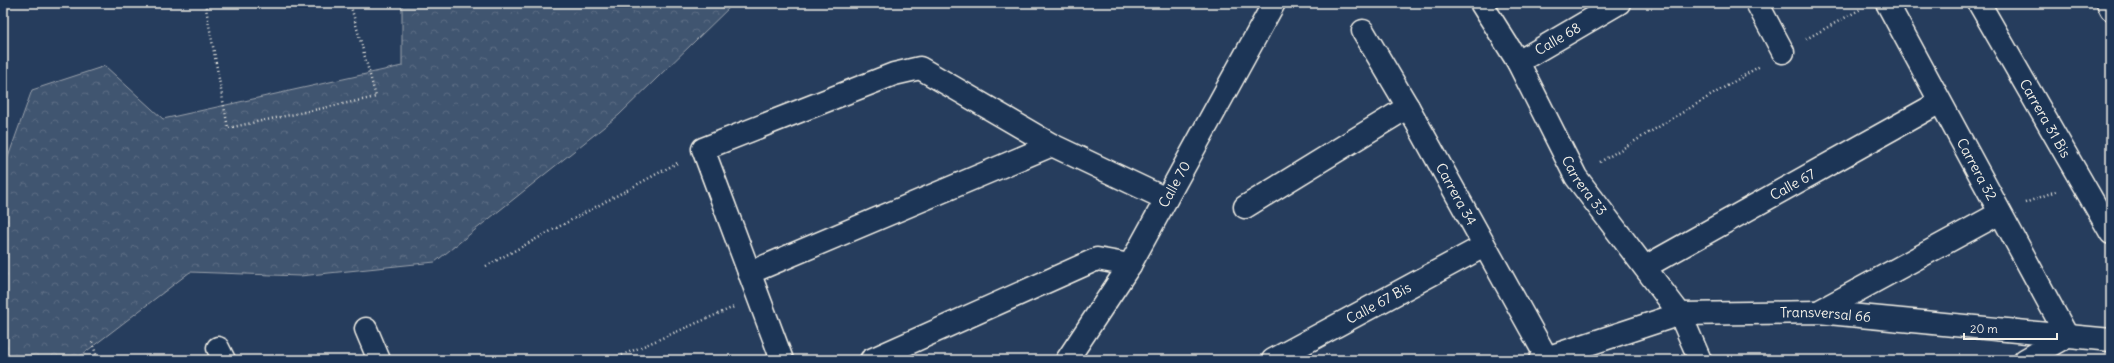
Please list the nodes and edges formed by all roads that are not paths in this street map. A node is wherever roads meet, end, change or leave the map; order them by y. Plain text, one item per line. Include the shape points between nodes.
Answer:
1 (1274, 3) edge
2 (1481, 3) edge
3 (1619, 3) edge
4 (1757, 3) edge
5 (1887, 3) edge
6 (1979, 3) edge
7 (2108, 3) edge
8 (2111, 9) edge
9 (1362, 31) dead end
10 (1783, 52) road end
11 (1518, 62) junction
12 (1940, 102) junction
13 (1408, 107) junction
14 (1052, 145) junction
15 (1166, 199) junction
16 (1244, 206) dead end
17 (2000, 213) junction
18 (2111, 233) edge
19 (1484, 246) junction
20 (1130, 265) junction
21 (1645, 267) junction
22 (749, 273) junction
23 (1818, 312) junction
24 (1680, 314) junction
25 (366, 329) dead end
26 (2067, 336) junction
27 (2111, 340) edge
28 (1545, 359) edge
29 (379, 360) edge
30 (782, 360) edge
31 (871, 360) edge
32 (1066, 360) edge
33 (1273, 360) edge
34 (1700, 360) edge
35 (2025, 360) edge

1 - 15 street, Calle 70
2 - 11 street, Carrera 33
3 - 11 street, Calle 68
4 - 10 street
5 - 12 street, Carrera 32
6 - 18 street, Carrera 31 Bis
7 - 8 street
9 - 13 street, Carrera 34
11 - 21 street, Carrera 33 via 1576,177
12 - 17 street, Carrera 32
12 - 21 street, Calle 67
13 - 16 street
13 - 19 street, Carrera 34
14 - 15 street
14 - 22 street
14 - 22 street via 920,68 894,74 703,149
15 - 20 street, Calle 70
17 - 23 street
17 - 26 street, Carrera 32
19 - 28 street, Carrera 34
19 - 33 street, Calle 67 Bis
20 - 31 street via 1096,259
20 - 32 street, Calle 70
21 - 24 street, Carrera 33
22 - 30 street
23 - 24 street, Transversal 66
23 - 26 street, Transversal 66
24 - 28 street, Transversal 66
24 - 34 street, Carrera 33
25 - 29 street
26 - 27 street, Transversal 66
26 - 35 street

